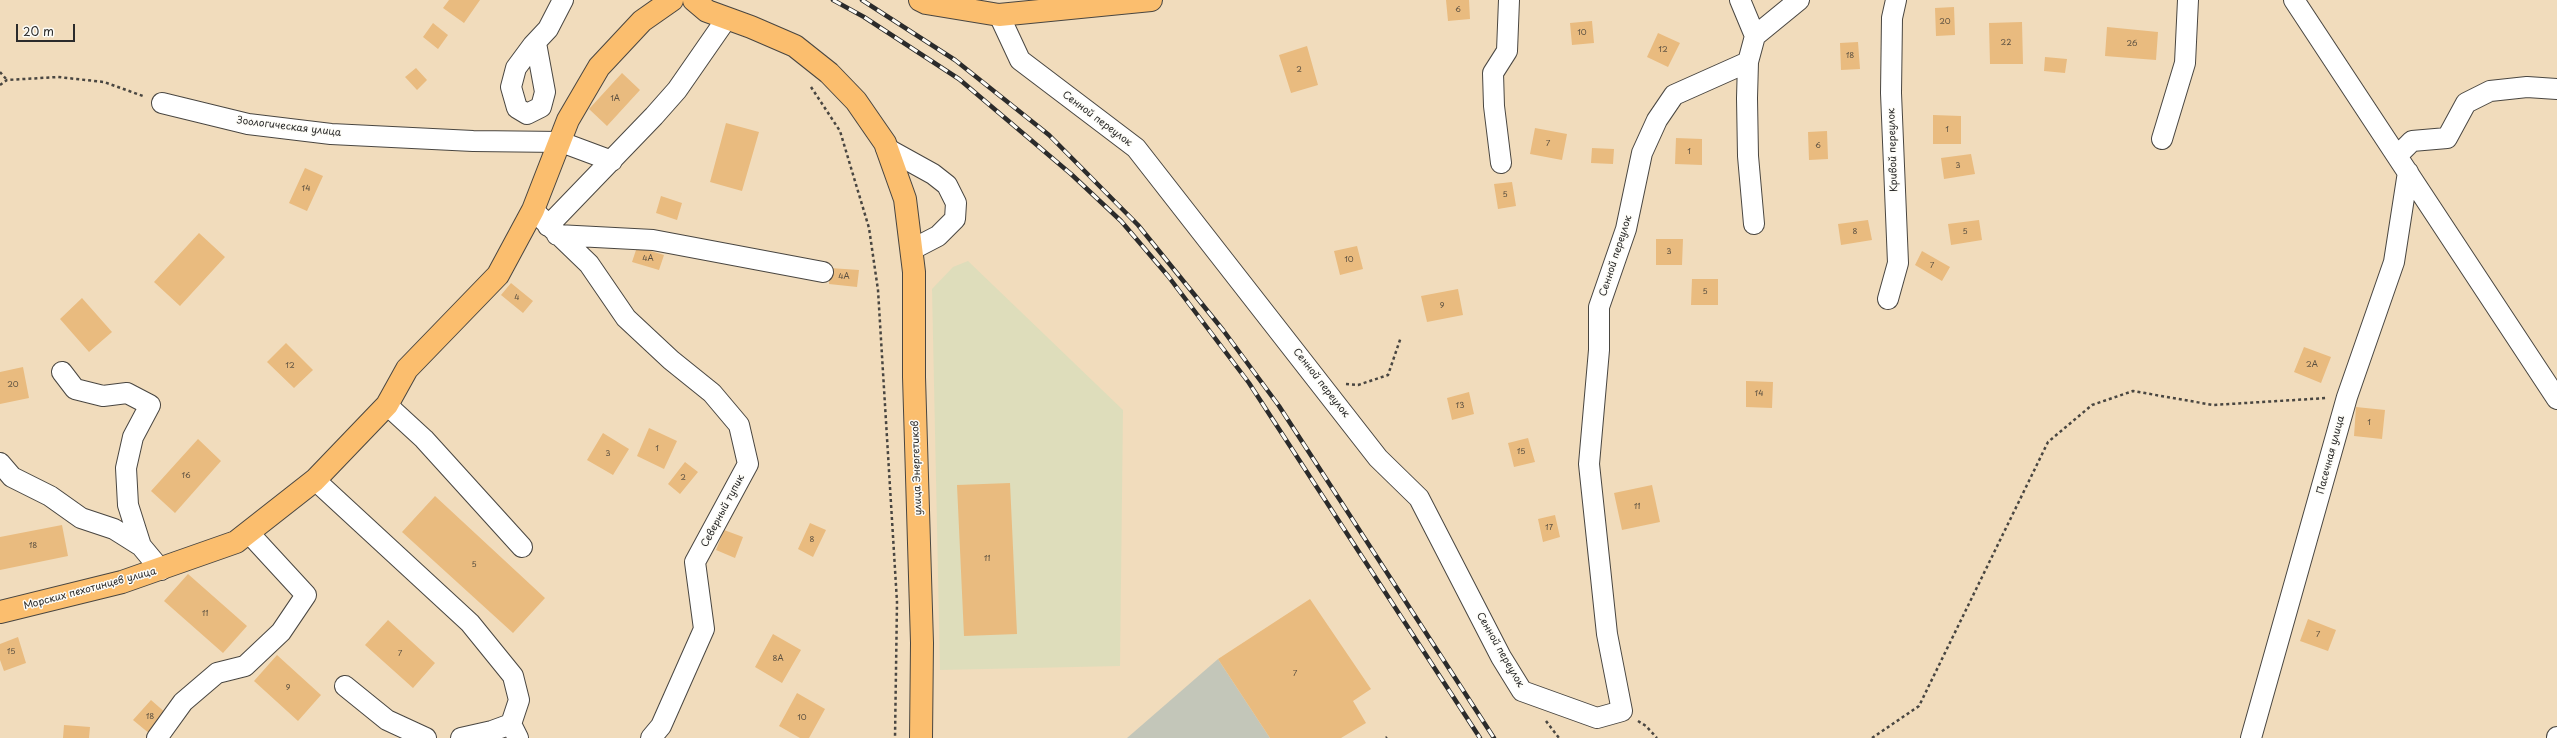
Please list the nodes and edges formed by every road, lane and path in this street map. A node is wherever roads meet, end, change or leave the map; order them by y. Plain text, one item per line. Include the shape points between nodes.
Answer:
1 (564, 0) edge
2 (672, 0) edge
3 (694, 0) edge
4 (920, 0) edge
5 (1151, 0) edge
6 (1509, 0) edge
7 (1740, 0) edge
8 (1799, 0) edge
9 (1896, 0) edge
10 (2188, 0) edge
11 (2294, 0) edge
12 (999, 15) junction
13 (727, 18) junction
14 (1755, 36) junction
15 (536, 43) dead end
16 (1748, 62) junction
17 (0, 72) edge
18 (7, 80) junction
19 (806, 82) dead end
20 (0, 85) edge
21 (2557, 89) edge
22 (162, 104) joint
23 (2162, 139) dead end
24 (561, 142) junction
25 (886, 148) junction
26 (612, 161) junction
27 (1501, 163) dead end
28 (2403, 164) junction
29 (533, 210) junction
30 (1754, 224) dead end
31 (553, 231) junction
32 (911, 250) junction
33 (822, 272) dead end
34 (1888, 299) dead end
35 (1401, 337) dead end
36 (62, 372) dead end
37 (1320, 381) junction
38 (2347, 397) junction
39 (2557, 399) edge
40 (387, 405) junction
41 (4, 474) edge
42 (314, 480) junction
43 (248, 532) junction
44 (141, 546) junction
45 (522, 548) dead end
46 (161, 570) junction
47 (0, 612) edge
48 (345, 686) dead end
49 (1622, 711) junction
50 (514, 731) edge
51 (157, 738) edge
52 (426, 738) edge
53 (461, 738) edge
54 (651, 738) edge
55 (895, 738) edge
56 (921, 738) edge
57 (1657, 738) edge
58 (1872, 738) edge
59 (2251, 738) edge

1 - 15 street via 548,29
2 - 24 main road, Морских пехотинцев улица via 642,21 599,67 568,120
3 - 13 main road, улица Энергетиков via 707,11
4 - 12 main road
5 - 12 main road
6 - 27 street via 1507,51 1493,73
7 - 14 street
8 - 14 street
9 - 34 street, Кривой переулок via 1892,18 1891,93 1898,263
10 - 23 street via 2185,63
11 - 28 street
12 - 37 street, Сенной переулок via 1020,60 1136,148
13 - 25 main road, улица Энергетиков via 795,46 814,60 856,101
13 - 26 street via 677,90
14 - 16 street
16 - 30 street via 1748,156
16 - 49 street, Сенной переулок via 1674,95 1657,120 1642,153 1626,229 1599,307 1599,350 1589,464 1607,634
17 - 18 path
18 - 20 path
18 - 22 path via 58,77 104,82
19 - 55 path via 817,93 840,131 869,228 878,290 897,602
21 - 28 street via 2490,91 2466,104 2447,138 2412,141
22 - 24 street, Зоологическая улица via 248,124 331,134 473,141
24 - 26 street, Зоологическая улица
24 - 29 main road, Морских пехотинцев улица
25 - 32 main road, улица Энергетиков via 906,199
25 - 32 street via 942,181 956,203 955,219 938,236
26 - 31 street
28 - 38 street, Пасечная улица via 2394,262
28 - 39 street
29 - 31 street, Северный тупик
29 - 40 main road, Морских пехотинцев улица via 498,275 407,369
31 - 33 street via 653,240
31 - 54 street, Северный тупик via 589,264 626,318 671,360 712,392 739,425 748,464 695,562 704,629 662,726
32 - 56 main road, улица Энергетиков via 922,643
35 - 37 path via 1388,375 1358,385
36 - 44 street via 75,389 103,396 127,393 150,405 133,436 126,468 128,505
37 - 49 street, Сенной переулок via 1378,458 1419,498 1522,691 1596,718
38 - 58 path via 2214,405 2133,391 2092,405 2048,442 1919,706
38 - 59 street, Пасечная улица
40 - 42 main road, Морских пехотинцев улица
40 - 45 street via 424,439
41 - 44 street via 50,496 81,518 114,529
42 - 43 main road, Морских пехотинцев улица
42 - 50 street via 470,623 513,676 519,700
43 - 46 main road, Морских пехотинцев улица via 236,542
43 - 51 street via 306,595 280,632 245,666 217,673 184,702
44 - 46 street
46 - 47 main road, Морских пехотинцев улица
48 - 52 street via 387,720
49 - 57 path via 1646,726
50 - 53 street via 492,731

